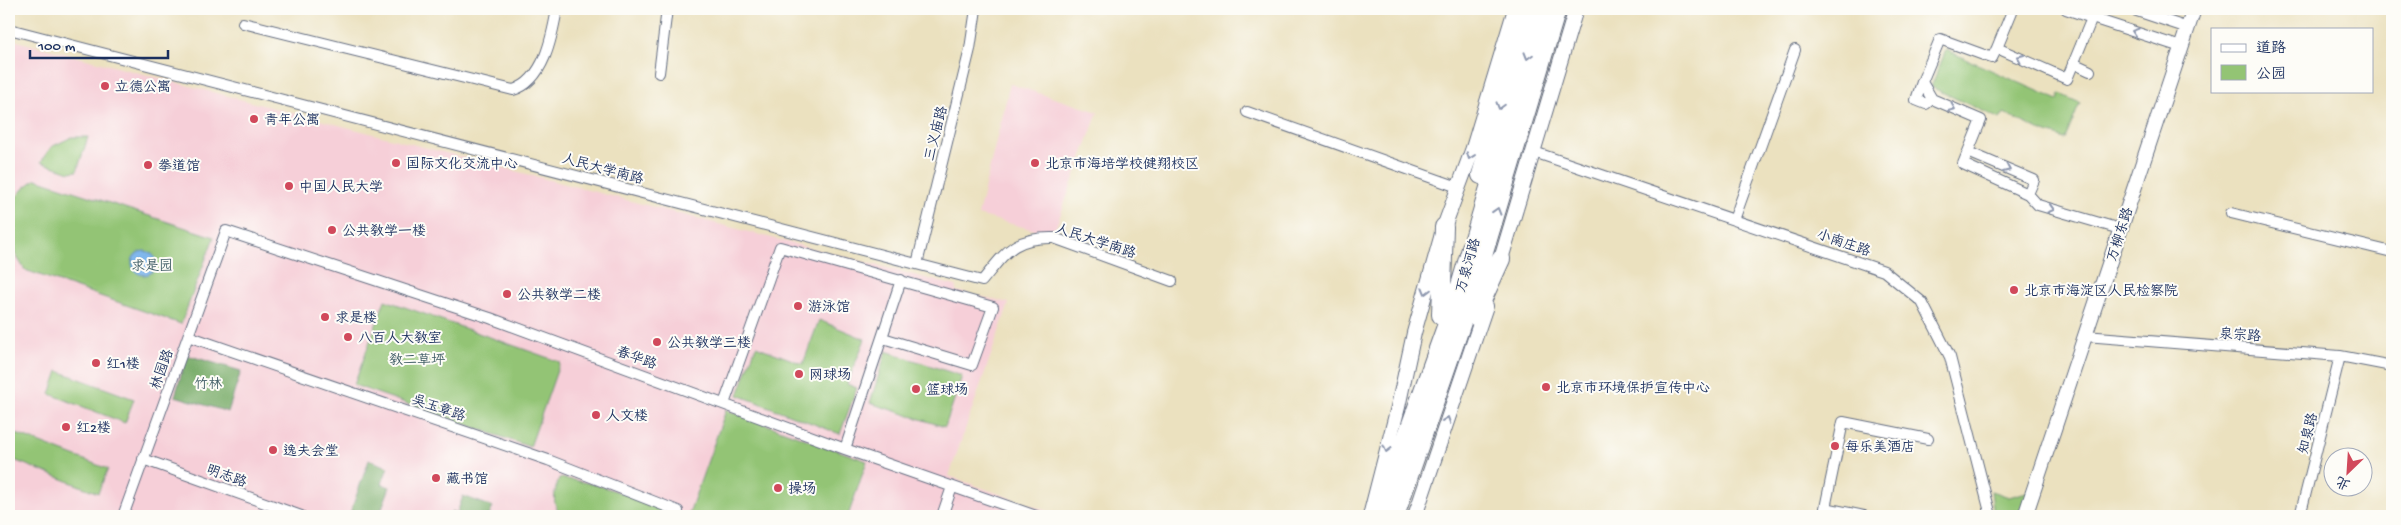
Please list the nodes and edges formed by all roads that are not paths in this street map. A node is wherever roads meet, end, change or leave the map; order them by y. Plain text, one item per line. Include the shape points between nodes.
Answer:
1 (557, 9) edge
2 (667, 9) edge
3 (976, 9) edge
4 (1515, 9) edge
5 (1528, 9) edge
6 (1542, 9) edge
7 (1557, 9) edge
8 (1576, 9) edge
9 (2013, 9) edge
10 (2066, 9) edge
11 (2131, 9) edge
12 (2194, 9) edge
13 (2094, 13) edge
14 (244, 23) dead end
15 (9, 28) edge
16 (2188, 28) junction
17 (2182, 47) junction
18 (1997, 48) junction
19 (1796, 50) dead end
20 (2073, 63) junction
21 (2090, 71) dead end
22 (659, 73) dead end
23 (1247, 112) dead end
24 (1534, 152) junction
25 (1458, 187) junction
26 (2231, 214) dead end
27 (1734, 220) junction
28 (1444, 227) junction
29 (2120, 229) junction
30 (226, 231) joint
31 (2392, 252) edge
32 (1501, 259) junction
33 (917, 264) junction
34 (901, 280) junction
35 (1172, 281) dead end
36 (1440, 315) junction
37 (188, 336) junction
38 (2085, 336) junction
39 (883, 338) junction
40 (2340, 356) junction
41 (2392, 366) edge
42 (1431, 392) junction
43 (724, 404) junction
44 (1928, 439) dead end
45 (845, 449) junction
46 (143, 459) junction
47 (952, 487) junction
48 (678, 511) dead end
49 (123, 516) edge
50 (301, 516) edge
51 (942, 516) edge
52 (1036, 516) edge
53 (1370, 516) edge
54 (1378, 516) edge
55 (1395, 516) edge
56 (1415, 516) edge
57 (1864, 516) edge
58 (1991, 516) edge
59 (2025, 516) edge
60 (2300, 516) edge

1 - 14 street via 546,53 535,75 524,87 513,90
2 - 22 street
3 - 33 street, 三义庙路 via 970,49
4 -> 25 street
5 -> 36 highway
6 -> 42 highway, 万泉河路
42 -> 7 highway, 万泉河路 via 1470,299
8 - 24 street
9 - 18 street
10 - 13 street
11 - 16 street
12 - 16 street, 万柳东路
17 -> 13 street
13 - 20 street
15 - 33 street, 人民大学南路
16 - 17 street, 万柳东路
17 - 29 street, 万柳东路
20 -> 18 street via 2067,79
18 -> 29 street via 1992,58 1940,40 1922,82 1932,99 1981,120 1963,164 2028,194 2038,205
19 - 27 street
20 - 21 street
23 - 25 street
24 - 27 street, 小南庄路
24 - 32 street
25 - 28 street
26 - 31 street
27 - 58 street, 小南庄路 via 1884,271 1922,302 1950,357
28 - 36 highway
28 -> 53 street via 1414,333
29 - 38 street, 万柳东路
30 - 37 street, 林园路
30 - 43 street, 春华路 via 490,318
32 - 42 highway
56 -> 32 street
33 - 35 street, 人民大学南路 via 982,281 1008,249 1036,238 1054,238
34 - 39 street
34 - 39 street via 993,307 972,365
34 - 43 street via 780,247
36 - 42 highway
37 - 46 street, 林园路
37 - 48 street, 吴玉章路 via 548,460
38 - 40 street, 泉宗路
38 - 59 street, 万柳东路
39 - 45 street
40 - 41 street, 泉宗路
40 - 60 street, 知泉路
42 - 54 highway, 万泉河路
42 - 55 highway, 万泉河路
43 - 45 street, 春华路
44 - 57 street via 1843,422 1825,508
45 - 47 street, 春华路
46 - 49 street, 林园路
46 - 50 street, 明志路
47 - 51 street
47 - 52 street, 春华路

